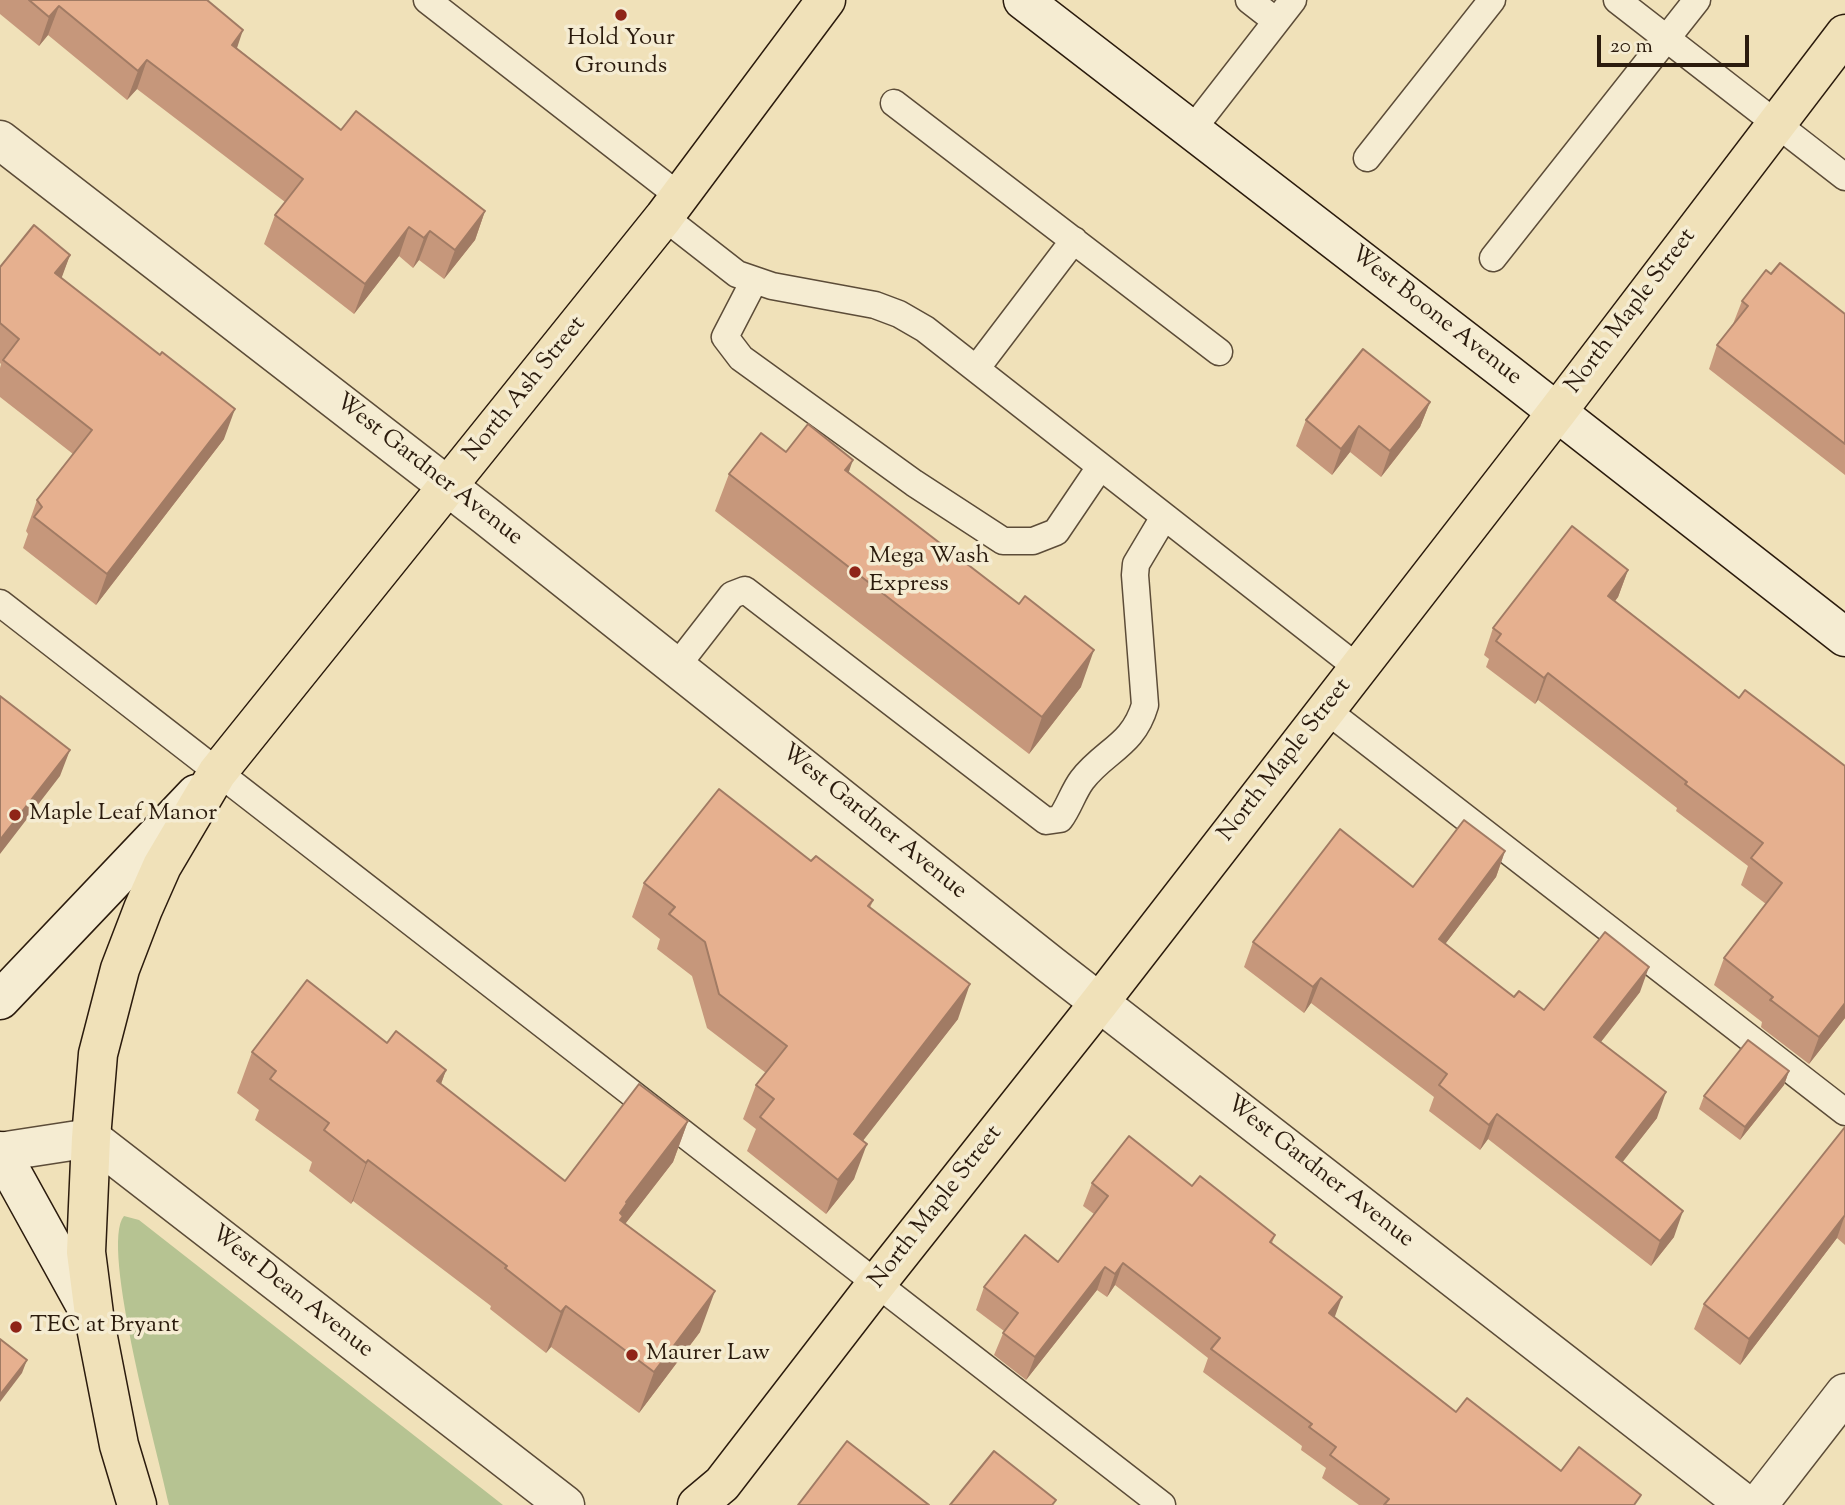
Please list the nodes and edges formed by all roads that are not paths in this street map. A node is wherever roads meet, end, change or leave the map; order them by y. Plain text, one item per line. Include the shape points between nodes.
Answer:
1 (427, 0) edge
2 (826, 0) edge
3 (1023, 0) edge
4 (1249, 0) edge
5 (1293, 0) edge
6 (1492, 0) edge
7 (1617, 0) edge
8 (1697, 0) edge
9 (1276, 21) junction
10 (1845, 34) edge
11 (1668, 39) junction
12 (894, 103) dead end
13 (1777, 123) junction
14 (1192, 130) junction
15 (0, 140) edge
16 (1367, 158) dead end
17 (1845, 177) edge
18 (671, 207) junction
19 (1074, 240) junction
20 (1493, 258) dead end
21 (754, 281) junction
22 (1219, 352) dead end
23 (976, 369) junction
24 (1557, 412) junction
25 (1100, 467) junction
26 (449, 487) junction
27 (1164, 517) junction
28 (0, 603) edge
29 (1845, 637) edge
30 (676, 667) junction
31 (1358, 668) junction
32 (1325, 709) junction
33 (217, 772) junction
34 (0, 1000) edge
35 (1099, 1003) junction
36 (1845, 1112) edge
37 (91, 1138) junction
38 (0, 1152) edge
39 (877, 1283) junction
40 (95, 1322) junction
41 (1845, 1393) edge
42 (711, 1498) edge
43 (136, 1505) edge
44 (565, 1505) edge
45 (1162, 1505) edge
46 (1746, 1505) edge
47 (1758, 1505) edge

1 - 18 lane
2 - 18 main road, North Ash Street
3 - 14 street, West Boone Avenue
4 - 9 lane
5 - 9 lane
6 - 16 lane
7 - 11 lane
8 - 11 lane
9 - 14 lane
10 - 13 main road, North Maple Street
11 - 13 lane
11 - 20 lane
12 - 19 lane
13 - 17 lane
13 - 24 main road, North Maple Street
14 - 24 street, West Boone Avenue
15 - 26 street, West Gardner Avenue
18 - 21 lane via 737,274
18 - 26 main road, North Ash Street
19 - 22 lane
19 - 23 lane
21 - 23 lane via 899,314 925,328
21 - 25 lane via 725,337 741,358 1003,541 1033,541 1056,532
23 - 25 lane
24 - 29 street, West Boone Avenue
24 - 31 main road, North Maple Street
25 - 27 lane
26 - 30 street, West Gardner Avenue
26 - 33 main road, North Ash Street
27 - 30 lane via 1136,564 1145,705 1140,721 1082,780 1059,818 1046,821 745,590 732,595
27 - 31 lane
28 - 33 lane
30 - 35 street, West Gardner Avenue
31 - 32 main road, North Maple Street
32 - 35 main road, North Maple Street
32 - 36 lane
33 - 34 street, North Ash Street
33 - 37 main road, North Ash Street via 162,866 120,969 98,1054
33 - 39 lane
35 - 39 main road, North Maple Street
35 - 46 street, West Gardner Avenue
37 - 38 street
37 - 40 main road via 86,1252
37 - 44 street, West Dean Avenue
38 - 40 street
39 - 42 main road, North Maple Street
39 - 45 lane
40 - 43 main road
41 - 47 street

